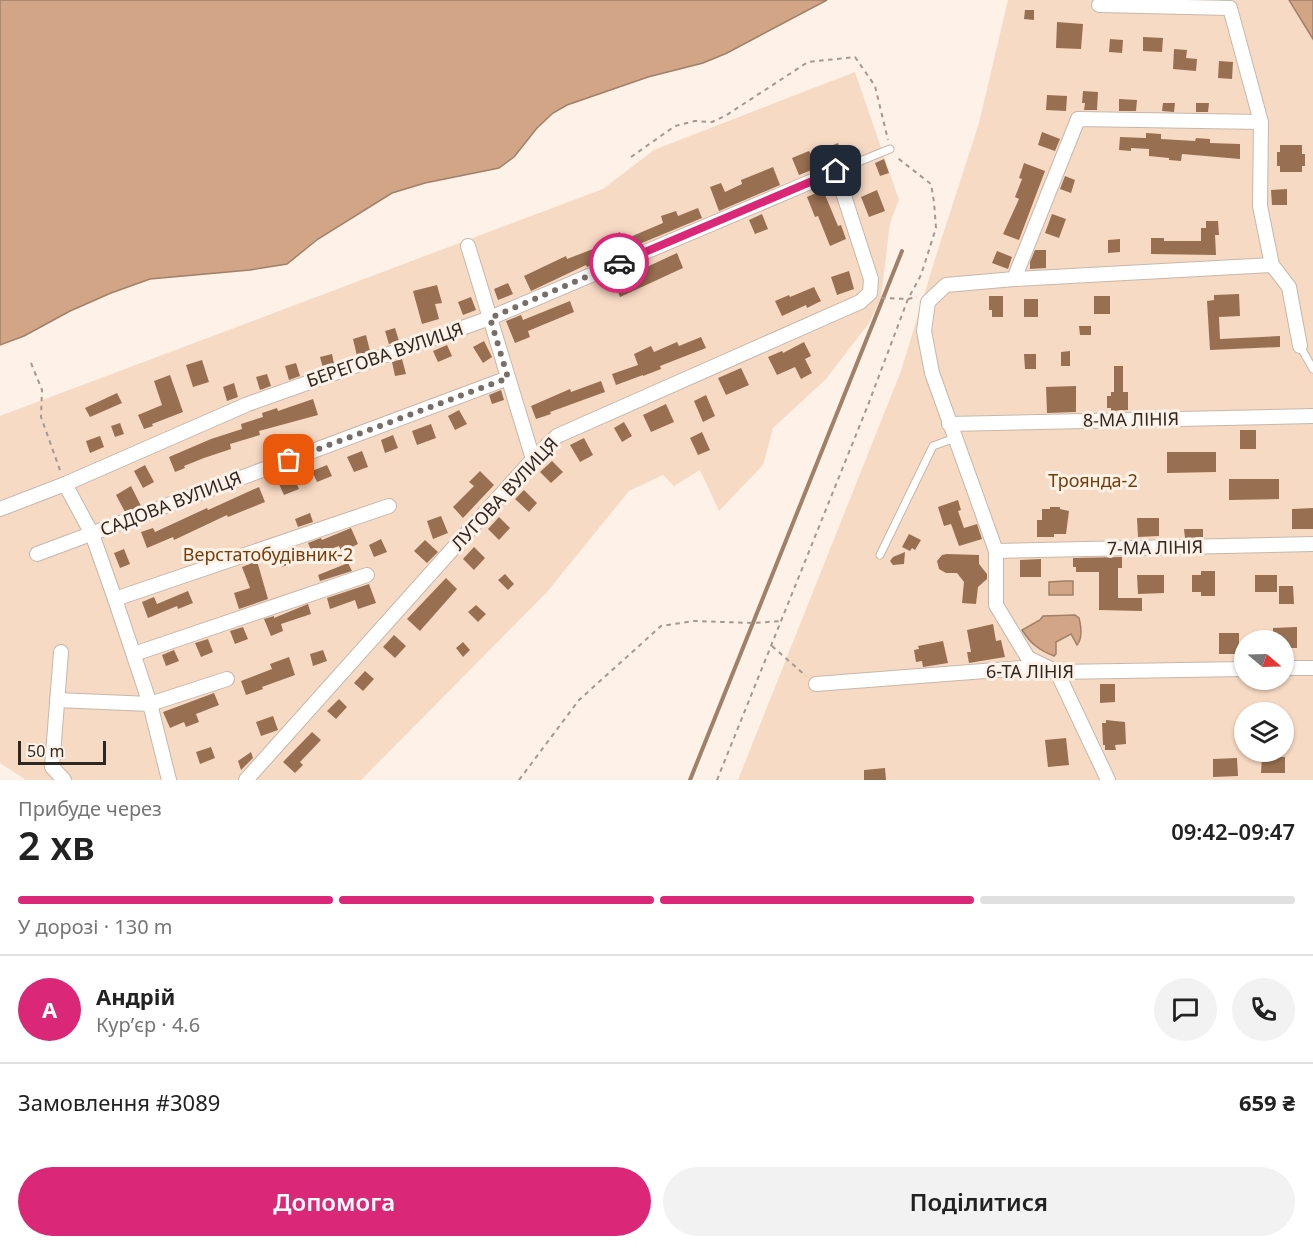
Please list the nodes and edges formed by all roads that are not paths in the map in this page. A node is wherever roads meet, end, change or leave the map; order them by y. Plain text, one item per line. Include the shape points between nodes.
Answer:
1 (1099, 5) dead end
2 (1261, 122) junction
3 (890, 149) road end
4 (836, 171) junction
5 (468, 246) dead end
6 (1272, 265) junction
7 (1014, 279) junction
8 (490, 318) junction
9 (1300, 346) joint
10 (1313, 369) edge
11 (508, 378) junction
12 (1313, 416) edge
13 (949, 424) junction
14 (955, 438) junction
15 (533, 459) junction
16 (65, 484) junction
17 (389, 507) dead end
18 (0, 509) edge
19 (92, 534) junction
20 (1313, 544) edge
21 (996, 551) junction
22 (37, 554) dead end
23 (880, 555) dead end
24 (367, 575) dead end
25 (116, 599) junction
26 (61, 652) dead end
27 (134, 654) junction
28 (1294, 668) edge
29 (1313, 668) edge
30 (1234, 669) edge
31 (1057, 672) junction
32 (227, 679) dead end
33 (816, 684) road end
34 (57, 700) junction
35 (150, 704) junction
36 (64, 780) edge
37 (169, 780) edge
38 (246, 780) edge
39 (1108, 780) edge

1 - 2 street via 1230,8
2 - 6 street via 1260,206
2 - 7 street via 1078,119
3 - 4 lane
4 - 8 street, БЕРЕГОВА ВУЛИЦЯ
4 - 15 street, ЛУГОВА ВУЛИЦЯ via 872,279 870,293 860,302 557,436
5 - 8 street
6 - 7 street
6 - 9 street via 1289,287
7 - 13 street via 946,285 928,302 924,331 932,373
8 - 11 street
8 - 16 street, БЕРЕГОВА ВУЛИЦЯ via 248,404
9 - 10 lane
11 - 15 street
11 - 19 street, САДОВА ВУЛИЦЯ
12 - 13 street, 8-МА ЛІНІЯ
13 - 14 street
14 - 21 street
14 - 23 lane via 933,446
15 - 38 street, ЛУГОВА ВУЛИЦЯ
16 - 18 street, БЕРЕГОВА ВУЛИЦЯ
16 - 19 street
17 - 25 street
19 - 22 street, САДОВА ВУЛИЦЯ
19 - 25 street
20 - 21 street, 7-МА ЛІНІЯ
21 - 31 street via 996,605 1028,658
24 - 27 street
25 - 27 street
26 - 34 street
27 - 35 street
28 - 29 street
30 - 31 street, 6-ТА ЛІНІЯ
31 - 33 street, 6-ТА ЛІНІЯ via 1023,668
31 - 39 street
32 - 35 street
34 - 35 street
34 - 36 street via 52,767
35 - 37 street

